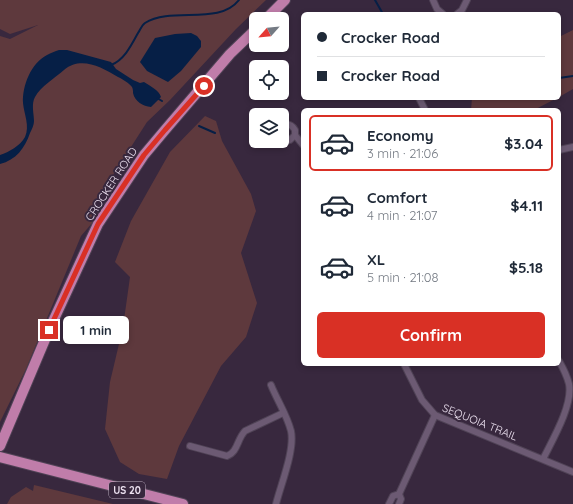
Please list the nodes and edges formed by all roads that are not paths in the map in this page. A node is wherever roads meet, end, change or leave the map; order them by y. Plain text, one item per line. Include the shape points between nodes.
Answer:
1 (286, 0) edge
2 (433, 0) edge
3 (467, 0) edge
4 (273, 12) edge
5 (440, 12) edge
6 (460, 12) edge
7 (249, 36) edge
8 (289, 125) edge
9 (295, 135) junction
10 (289, 140) edge
11 (301, 142) edge
12 (573, 147) edge
13 (561, 150) edge
14 (405, 366) edge
15 (561, 366) edge
16 (270, 385) dead end
17 (283, 413) junction
18 (435, 415) junction
19 (0, 446) edge
20 (190, 446) dead end
21 (0, 457) edge
22 (543, 459) junction
23 (573, 472) edge
24 (399, 494) junction
25 (183, 504) edge
26 (276, 504) edge
27 (389, 504) edge
28 (399, 504) edge

1 - 4 main road
2 - 5 street via 436,9
3 - 6 street
7 - 19 main road, CROCKER ROAD via 230,54 144,155 98,224 49,330
8 - 9 street
9 - 10 street
9 - 11 street
12 - 13 street
14 - 18 street, SEQUOIA TRAIL via 422,400
15 - 22 street via 569,384 570,395 565,413
16 - 17 street
17 - 20 street via 245,431 240,436 235,451 227,456
17 - 26 street via 291,431 292,442
18 - 22 street, SEQUOIA TRAIL
18 - 24 street
21 - 25 main road, US 20
22 - 23 street, SEQUOIA TRAIL
24 - 27 street via 393,496
24 - 28 street

